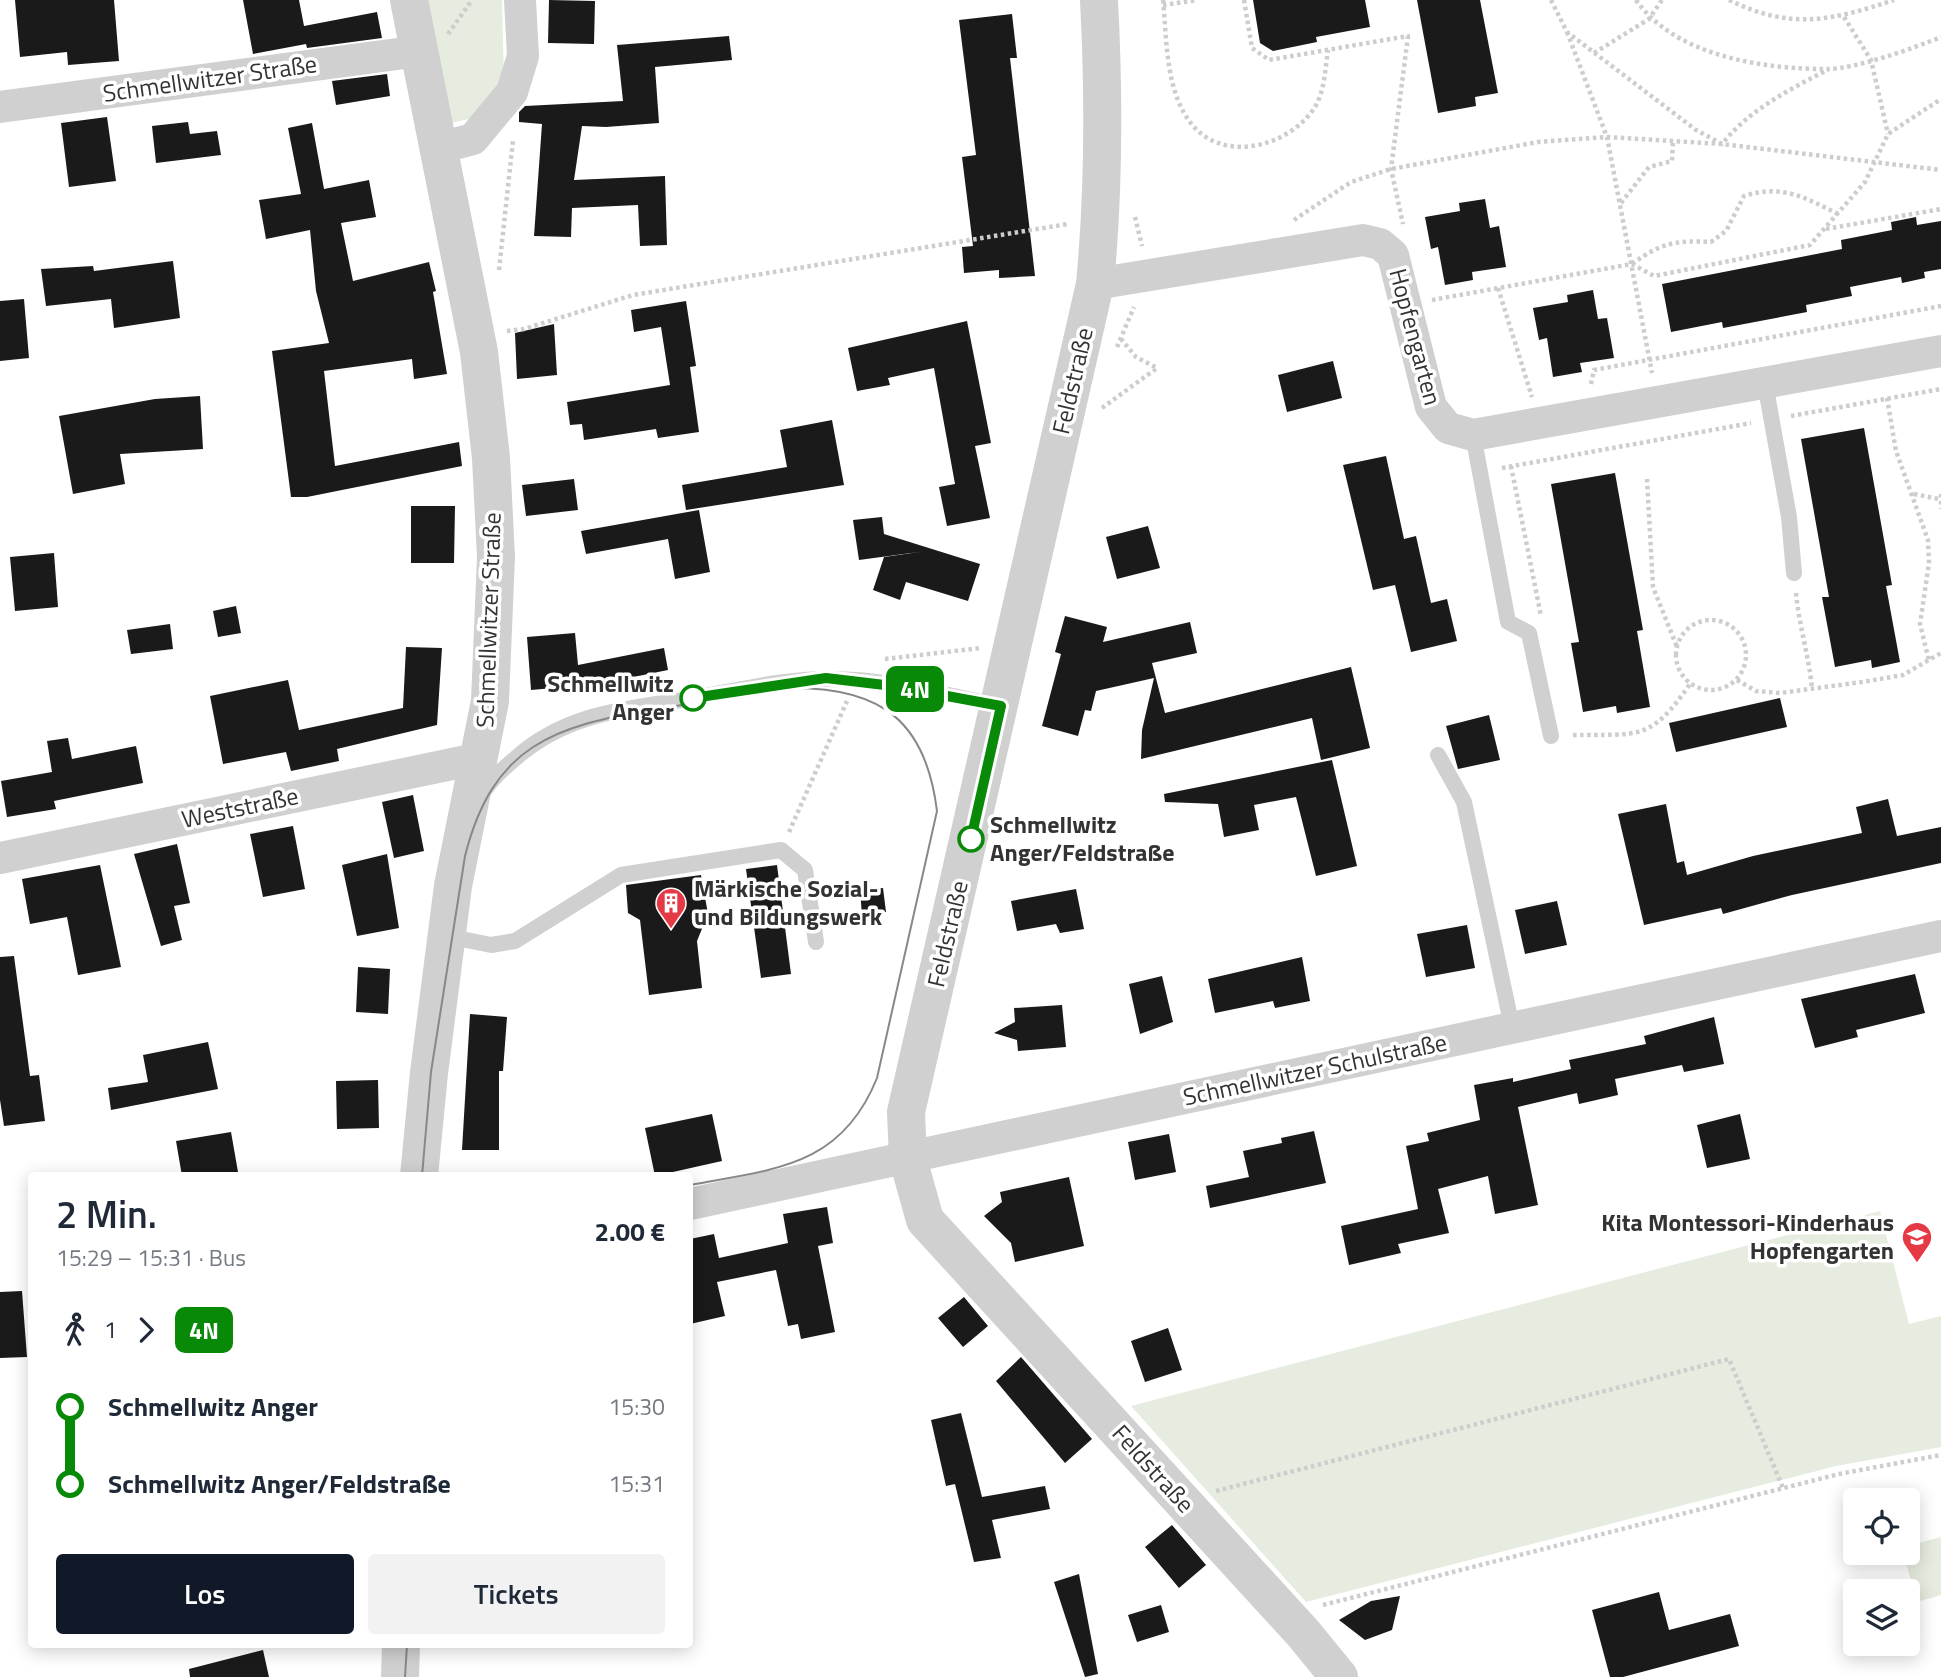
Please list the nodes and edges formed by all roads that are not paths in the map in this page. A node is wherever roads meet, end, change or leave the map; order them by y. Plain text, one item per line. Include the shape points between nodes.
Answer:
1 (409, 0) edge
2 (520, 0) edge
3 (1099, 0) edge
4 (419, 51) junction
5 (0, 107) edge
6 (439, 148) junction
7 (1095, 284) junction
8 (1941, 351) edge
9 (1765, 383) junction
10 (1473, 435) junction
11 (1794, 573) road end
12 (1001, 706) junction
13 (1551, 736) road end
14 (1438, 755) dead end
15 (481, 758) junction
16 (466, 826) junction
17 (0, 858) edge
18 (447, 936) junction
19 (1941, 936) edge
20 (816, 942) dead end
21 (1512, 1027) junction
22 (908, 1159) junction
23 (419, 1172) edge
24 (693, 1203) edge
25 (401, 1648) edge
26 (400, 1677) edge
27 (1339, 1677) edge

1 - 4 street, Schmellwitzer Straße
2 - 6 street via 523,56 512,92 473,139
3 - 7 street, Feldstraße via 1101,223
4 - 5 street, Schmellwitzer Straße
4 - 6 street, Schmellwitzer Straße
6 - 15 street, Schmellwitzer Straße via 476,334 491,458 496,557 490,701
7 - 10 street, Hopfengarten via 1363,240 1380,244 1393,255 1431,407 1448,428
7 - 12 street, Feldstraße
8 - 9 street
9 - 10 street
9 - 11 lane via 1789,517
10 - 13 lane via 1508,622 1529,633
12 - 16 lane via 826,678 603,714 540,737 485,789
12 - 22 street, Feldstraße via 906,1112
14 - 21 lane via 1464,802
15 - 16 street, Schmellwitzer Straße
15 - 17 street, Weststraße
16 - 18 street, Schmellwitzer Straße
18 - 20 lane via 491,945 515,941 621,875 781,850 805,870
18 - 23 street, Schmellwitzer Straße
19 - 21 street, Schmellwitzer Schulstraße
21 - 22 street, Schmellwitzer Schulstraße
22 - 24 street, Schmellwitzer Schulstraße
22 - 27 street, Feldstraße via 925,1220
25 - 26 street

